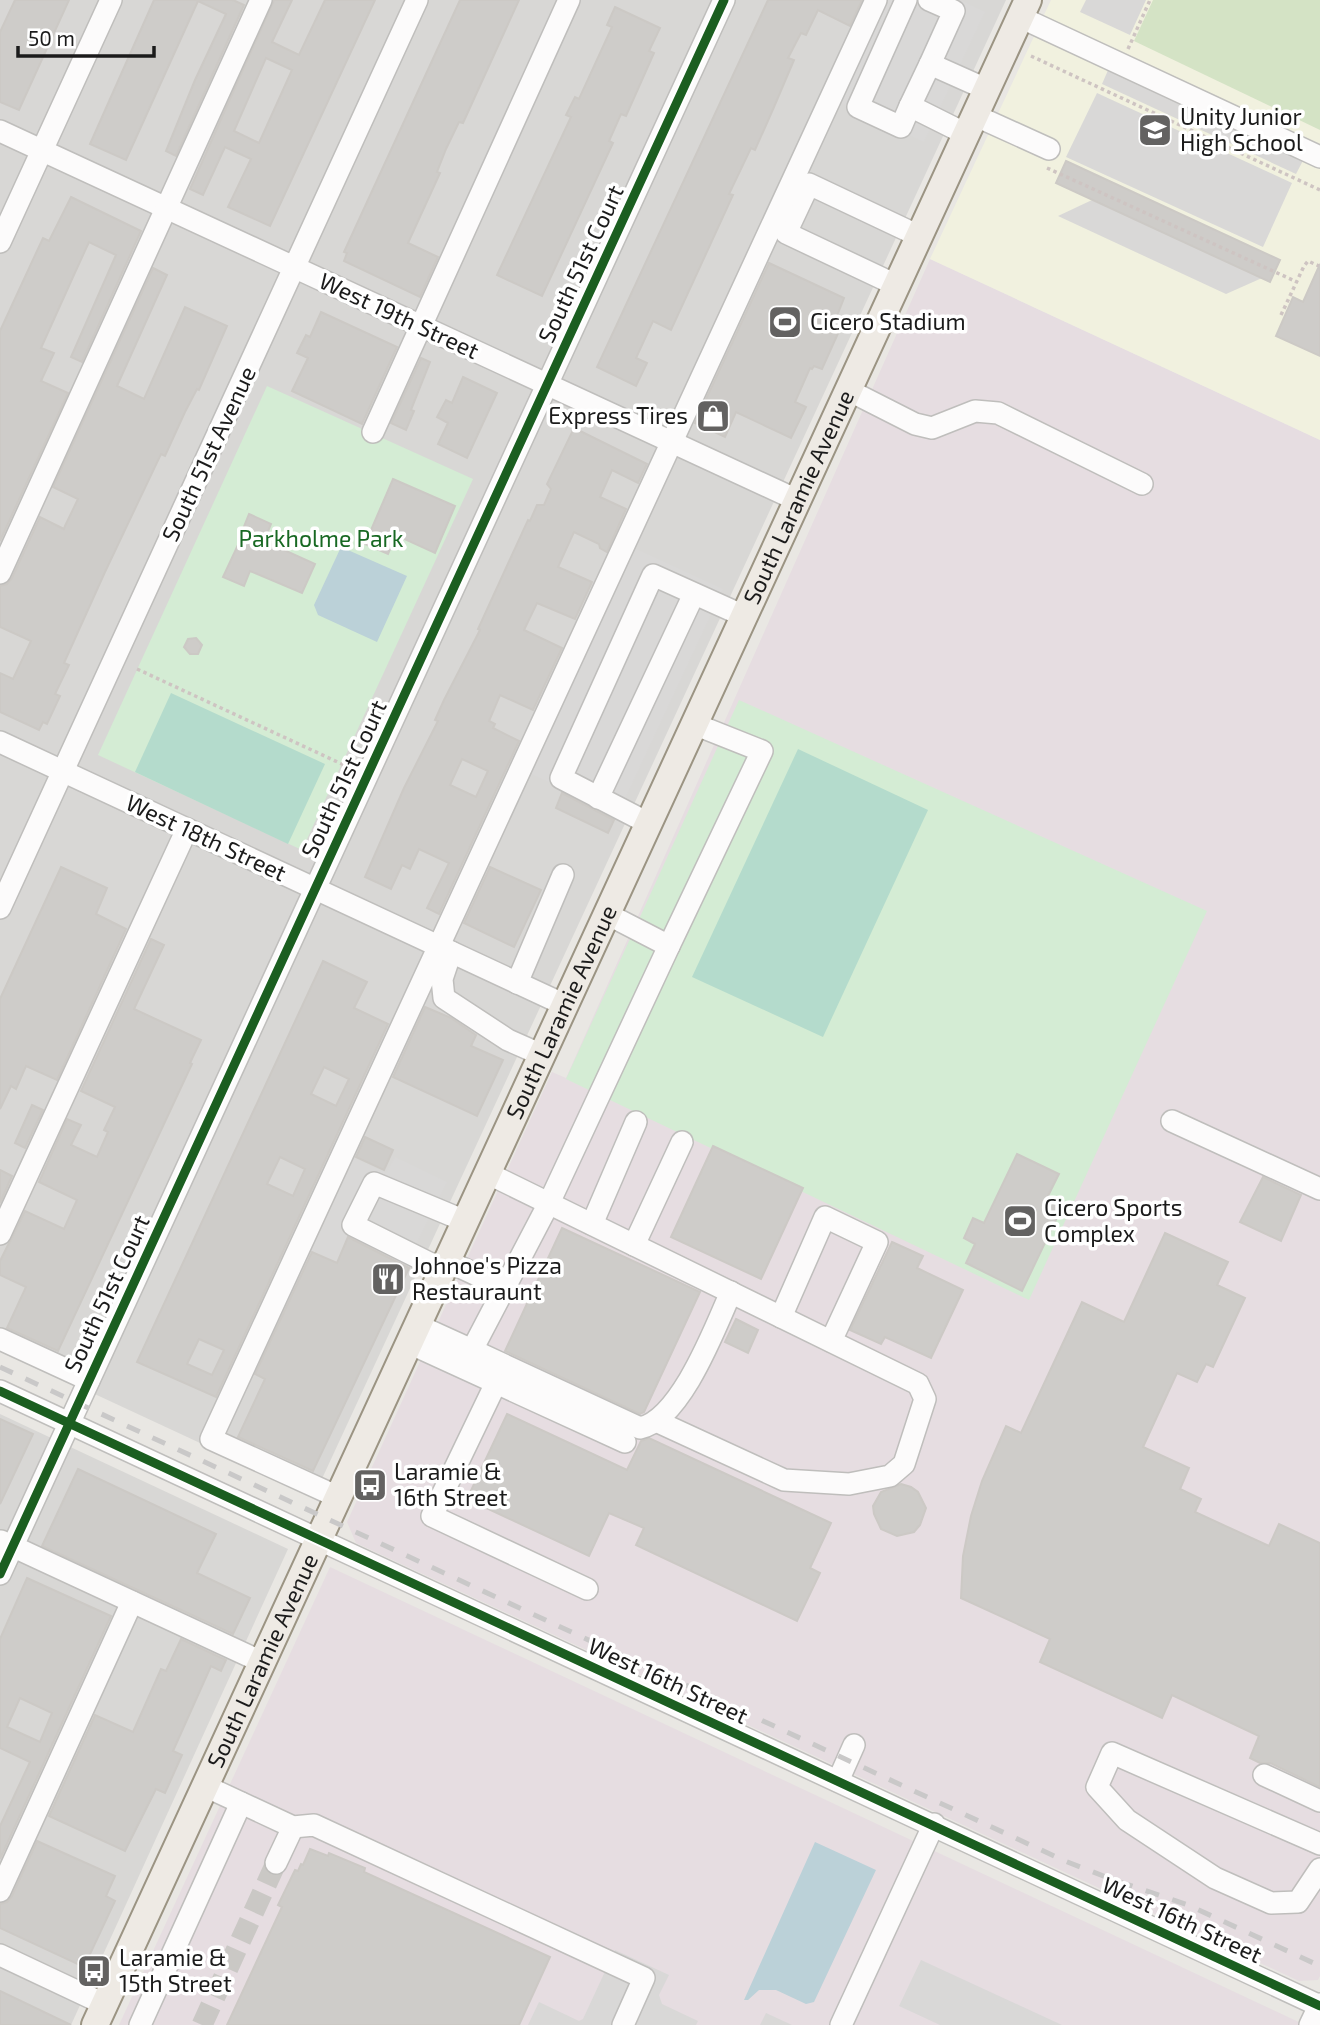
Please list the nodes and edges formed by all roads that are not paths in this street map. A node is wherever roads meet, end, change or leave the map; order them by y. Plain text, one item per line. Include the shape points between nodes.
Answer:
1 (111, 0) edge
2 (261, 0) edge
3 (417, 0) edge
4 (569, 0) edge
5 (724, 0) edge
6 (876, 0) edge
7 (906, 0) edge
8 (929, 0) edge
9 (1023, 5) edge
10 (930, 64) junction
11 (986, 89) junction
12 (910, 106) junction
13 (970, 125) junction
14 (0, 131) edge
15 (42, 151) junction
16 (1320, 157) edge
17 (1046, 158) road end
18 (166, 208) junction
19 (919, 236) junction
20 (0, 242) edge
21 (294, 268) junction
22 (896, 285) junction
23 (421, 326) junction
24 (547, 384) junction
25 (848, 390) junction
26 (373, 432) dead end
27 (672, 442) junction
28 (1142, 484) dead end
29 (797, 500) junction
30 (0, 573) edge
31 (694, 594) junction
32 (744, 616) junction
33 (694, 724) junction
34 (0, 742) edge
35 (63, 771) junction
36 (598, 798) junction
37 (648, 824) junction
38 (187, 829) junction
39 (563, 875) dead end
40 (315, 889) junction
41 (0, 908) edge
42 (607, 914) junction
43 (669, 946) junction
44 (445, 949) junction
45 (517, 983) junction
46 (565, 1005) junction
47 (542, 1055) junction
48 (1172, 1121) dead end
49 (636, 1122) dead end
50 (682, 1142) dead end
51 (488, 1173) junction
52 (1320, 1189) edge
53 (549, 1203) junction
54 (465, 1221) junction
55 (592, 1224) junction
56 (0, 1234) edge
57 (634, 1245) junction
58 (445, 1266) junction
59 (505, 1288) junction
60 (732, 1292) junction
61 (781, 1317) junction
62 (413, 1334) junction
63 (0, 1339) edge
64 (831, 1341) junction
65 (472, 1350) junction
66 (89, 1380) junction
67 (496, 1383) junction
68 (0, 1391) edge
69 (656, 1421) junction
70 (69, 1423) junction
71 (625, 1442) dead end
72 (338, 1497) junction
73 (318, 1540) junction
74 (6, 1543) edge
75 (0, 1574) edge
76 (587, 1589) dead end
77 (132, 1602) junction
78 (262, 1662) junction
79 (854, 1745) dead end
80 (1264, 1775) dead end
81 (838, 1781) junction
82 (205, 1786) junction
83 (1320, 1801) edge
84 (241, 1803) junction
85 (934, 1825) junction
86 (293, 1827) junction
87 (1320, 1844) edge
88 (276, 1863) tunnel mouth
89 (1320, 1869) edge
90 (0, 1891) edge
91 (0, 1955) edge
92 (1320, 2005) edge
93 (100, 2014) edge
94 (140, 2025) edge
95 (623, 2025) edge
96 (841, 2025) edge
97 (1310, 2025) edge

1 - 15 street
2 - 18 street
3 - 21 street, South 51st Avenue
4 - 23 street
5 - 24 street, South 51st Court
6 - 27 street
7 - 12 street via 858,107 901,127
8 - 10 street via 954,11
9 - 11 main road, South Laramie Avenue
9 - 16 street via 1093,52
10 - 11 street
10 - 12 street
11 - 13 main road, South Laramie Avenue
12 - 13 street
13 - 17 street
13 - 19 main road, South Laramie Avenue
14 - 15 street, West 19th Street
15 - 18 street, West 19th Street
15 - 20 street
18 - 21 street, West 19th Street
18 - 30 street
19 - 22 main road, South Laramie Avenue
19 - 22 street via 809,184 786,233
21 - 23 street, West 19th Street
21 - 35 street, South 51st Avenue
22 - 25 main road, South Laramie Avenue
23 - 24 street, West 19th Street
23 - 26 street
24 - 27 street, West 19th Street
24 - 40 street, South 51st Court
25 - 28 street via 932,428 975,411 998,414
25 - 29 main road, South Laramie Avenue
27 - 29 street, West 19th Street
27 - 44 street
29 - 32 main road, South Laramie Avenue
31 - 32 street
31 - 36 street
31 - 36 street via 653,575 561,778
32 - 33 main road, South Laramie Avenue
33 - 37 main road, South Laramie Avenue
33 - 43 street via 762,751
34 - 35 street, West 18th Street
35 - 38 street, West 18th Street
35 - 41 street, South 51st Avenue
36 - 37 street
37 - 42 main road, South Laramie Avenue
38 - 40 street, West 18th Street
38 - 56 street
39 - 45 street
40 - 44 street, West 18th Street
40 - 66 street, South 51st Court
42 - 43 street
42 - 46 main road, South Laramie Avenue
43 - 53 street
44 - 45 street, West 18th Street
44 - 47 street via 444,998
44 - 72 street via 211,1439
45 - 46 street, West 18th Street
46 - 47 main road, South Laramie Avenue
47 - 51 main road, South Laramie Avenue
48 - 52 street
49 - 55 street
50 - 57 street
51 - 53 street
51 - 54 main road, South Laramie Avenue
53 - 55 street
53 - 59 street
54 - 58 main road, South Laramie Avenue
54 - 58 street via 374,1182 353,1225
55 - 57 street
57 - 60 street
58 - 59 street
58 - 62 main road, South Laramie Avenue
59 - 65 street
60 - 61 street
60 - 69 street via 699,1362
61 - 64 street
61 - 64 street via 824,1217 877,1242
62 - 65 street
62 - 67 street
62 - 72 main road, South Laramie Avenue
63 - 66 street
64 - 69 street via 918,1384 925,1399 904,1464 890,1476 849,1484 784,1480
65 - 69 street via 640,1428
66 - 70 street, South 51st Court
67 - 71 street
67 - 76 street via 432,1516
68 - 70 street, West 16th Street
70 - 73 street, West 16th Street
70 - 74 street, South 51st Court
72 - 73 main road, South Laramie Avenue
73 - 78 main road, South Laramie Avenue
73 - 81 street, West 16th Street
74 - 75 street, South 51st Court
74 - 77 street
77 - 78 street
77 - 90 street
78 - 82 main road, South Laramie Avenue
79 - 81 street
80 - 83 street
81 - 85 street, West 16th Street
82 - 84 street
82 - 93 main road, South Laramie Avenue
84 - 86 street
84 - 94 street
85 - 92 street, West 16th Street
85 - 96 street
86 - 88 street
86 - 95 street via 314,1825 644,1978
87 - 89 street via 1112,1754 1097,1787 1128,1820 1215,1878 1271,1903 1298,1902
91 - 93 street
92 - 97 street

